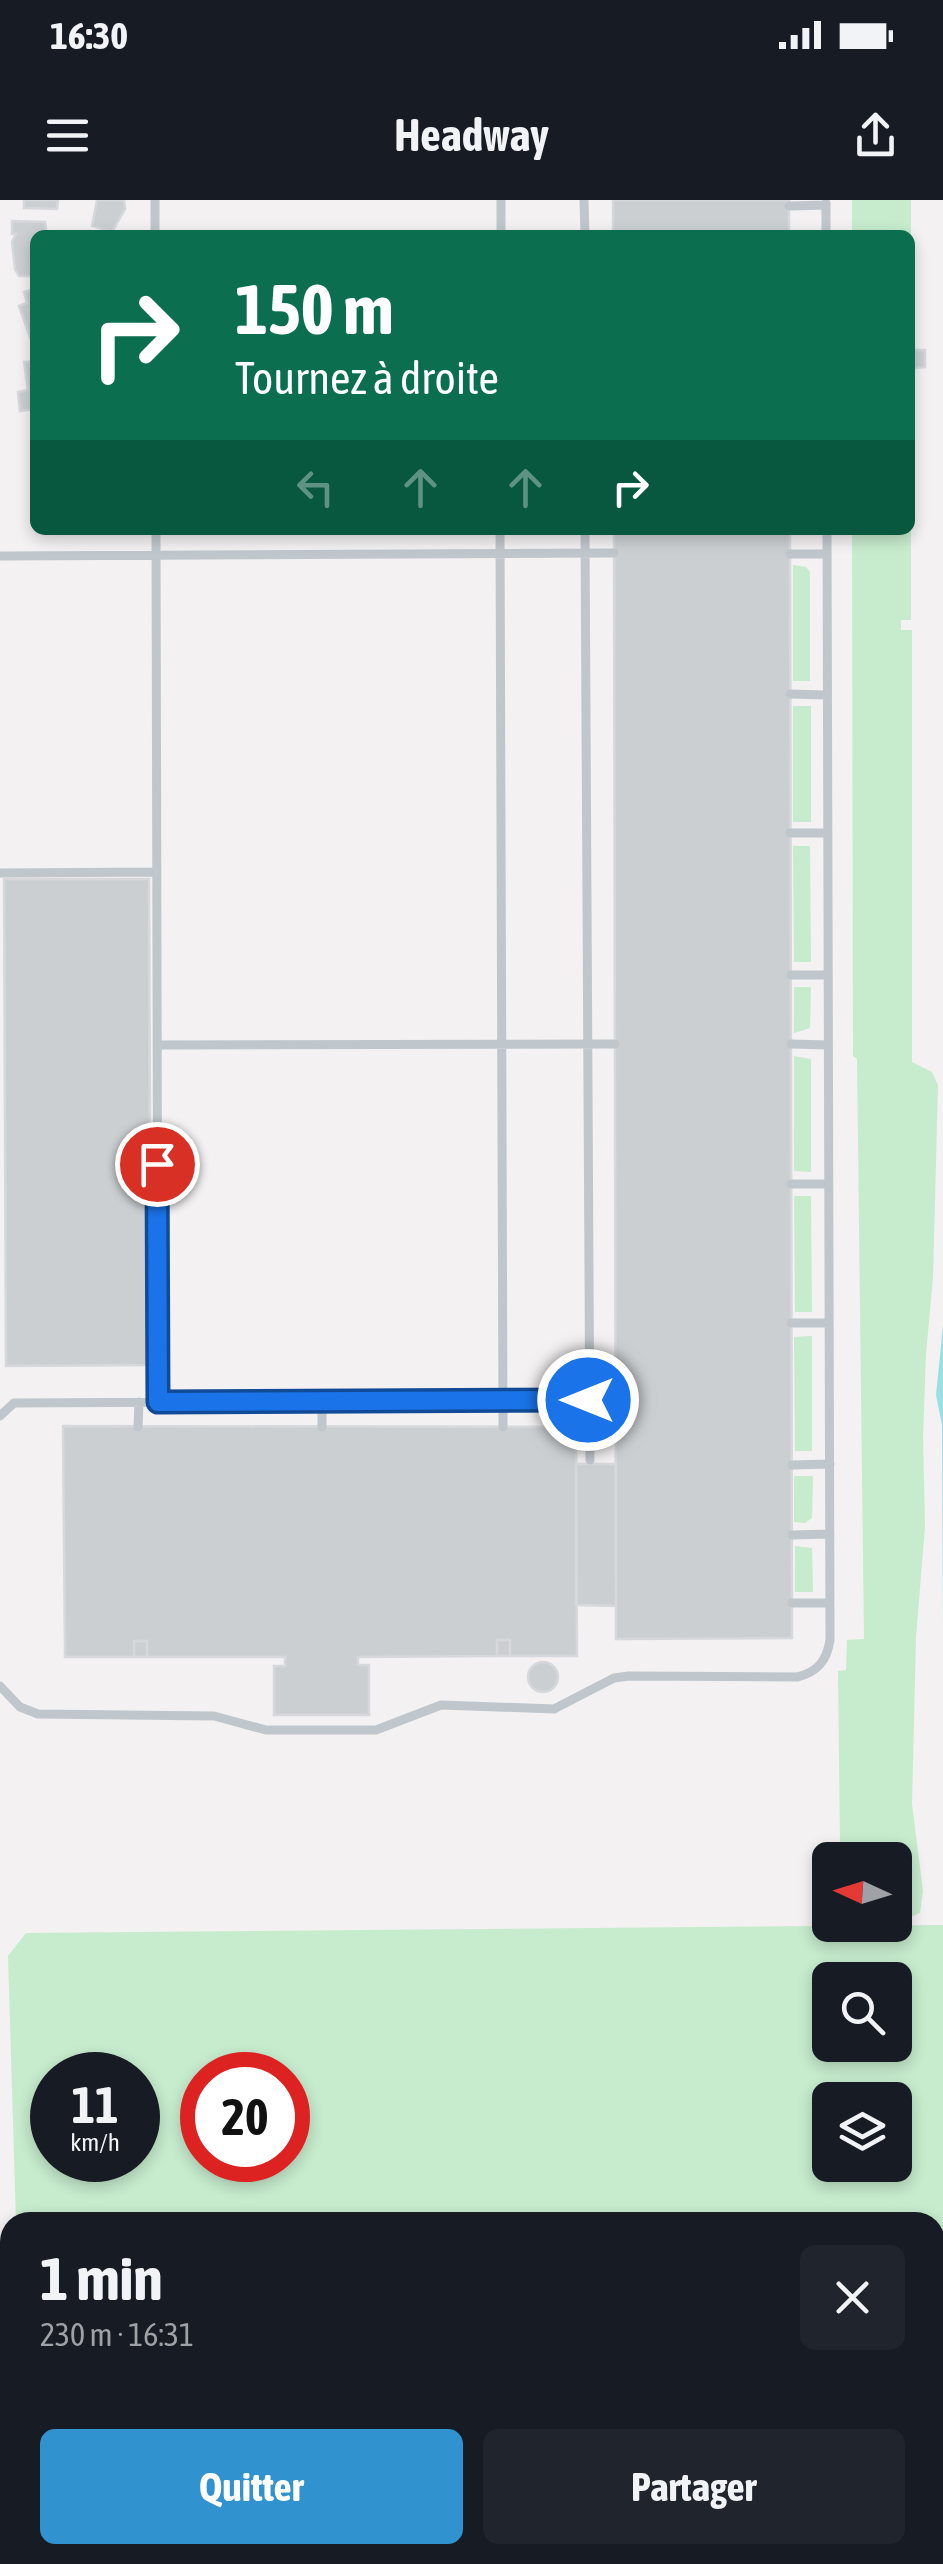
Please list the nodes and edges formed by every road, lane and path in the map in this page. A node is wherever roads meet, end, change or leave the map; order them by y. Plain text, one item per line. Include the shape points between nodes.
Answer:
1 (155, 200) edge
2 (501, 200) edge
3 (584, 200) edge
4 (826, 203) edge
5 (789, 206) dead end
6 (156, 230) edge
7 (501, 230) edge
8 (584, 230) edge
9 (826, 230) edge
10 (156, 535) edge
11 (500, 535) edge
12 (586, 535) edge
13 (827, 535) edge
14 (614, 553) dead end
15 (500, 554) junction
16 (586, 554) junction
17 (790, 554) dead end
18 (827, 554) junction
19 (156, 555) junction
20 (0, 556) edge
21 (790, 694) dead end
22 (827, 696) junction
23 (827, 833) junction
24 (790, 834) dead end
25 (157, 872) junction
26 (0, 873) edge
27 (791, 976) dead end
28 (828, 976) junction
29 (501, 1044) junction
30 (587, 1044) junction
31 (615, 1044) dead end
32 (791, 1044) dead end
33 (828, 1044) junction
34 (157, 1045) junction
35 (791, 1184) dead end
36 (828, 1184) junction
37 (792, 1323) dead end
38 (829, 1323) junction
39 (503, 1400) junction
40 (588, 1400) junction
41 (322, 1401) junction
42 (139, 1402) junction
43 (158, 1402) junction
44 (0, 1416) edge
45 (322, 1427) dead end
46 (503, 1427) dead end
47 (138, 1428) dead end
48 (589, 1428) junction
49 (616, 1428) dead end
50 (590, 1460) dead end
51 (792, 1464) dead end
52 (830, 1464) junction
53 (830, 1534) junction
54 (792, 1535) dead end
55 (792, 1603) dead end
56 (830, 1603) junction
57 (0, 1686) edge

1 - 6 lane
2 - 7 lane
3 - 8 lane
4 - 5 lane
4 - 9 lane
10 - 19 lane
11 - 15 lane
12 - 16 lane
13 - 18 lane
14 - 16 lane
15 - 16 lane
15 - 19 lane
15 - 29 lane
16 - 30 lane
17 - 18 lane
18 - 22 lane
19 - 20 lane
19 - 25 lane
21 - 22 lane
22 - 23 lane
23 - 24 lane
23 - 28 lane
25 - 26 lane
25 - 34 lane
27 - 28 lane
28 - 33 lane
29 - 30 lane
29 - 34 lane
29 - 39 lane
30 - 31 lane
30 - 40 lane
32 - 33 lane
33 - 36 lane
34 - 43 lane
35 - 36 lane
36 - 38 lane
37 - 38 lane
38 - 52 lane
39 - 40 lane
39 - 41 lane
39 - 46 lane
40 - 48 lane
41 - 43 lane
41 - 45 lane
42 - 43 lane
42 - 44 lane via 14,1403
42 - 47 lane
48 - 49 lane
48 - 50 lane
51 - 52 lane
52 - 53 lane
53 - 54 lane
53 - 56 lane
55 - 56 lane
56 - 57 lane via 829,1651 806,1675 625,1676 554,1709 441,1705 376,1730 266,1730 214,1716 38,1714 20,1707

